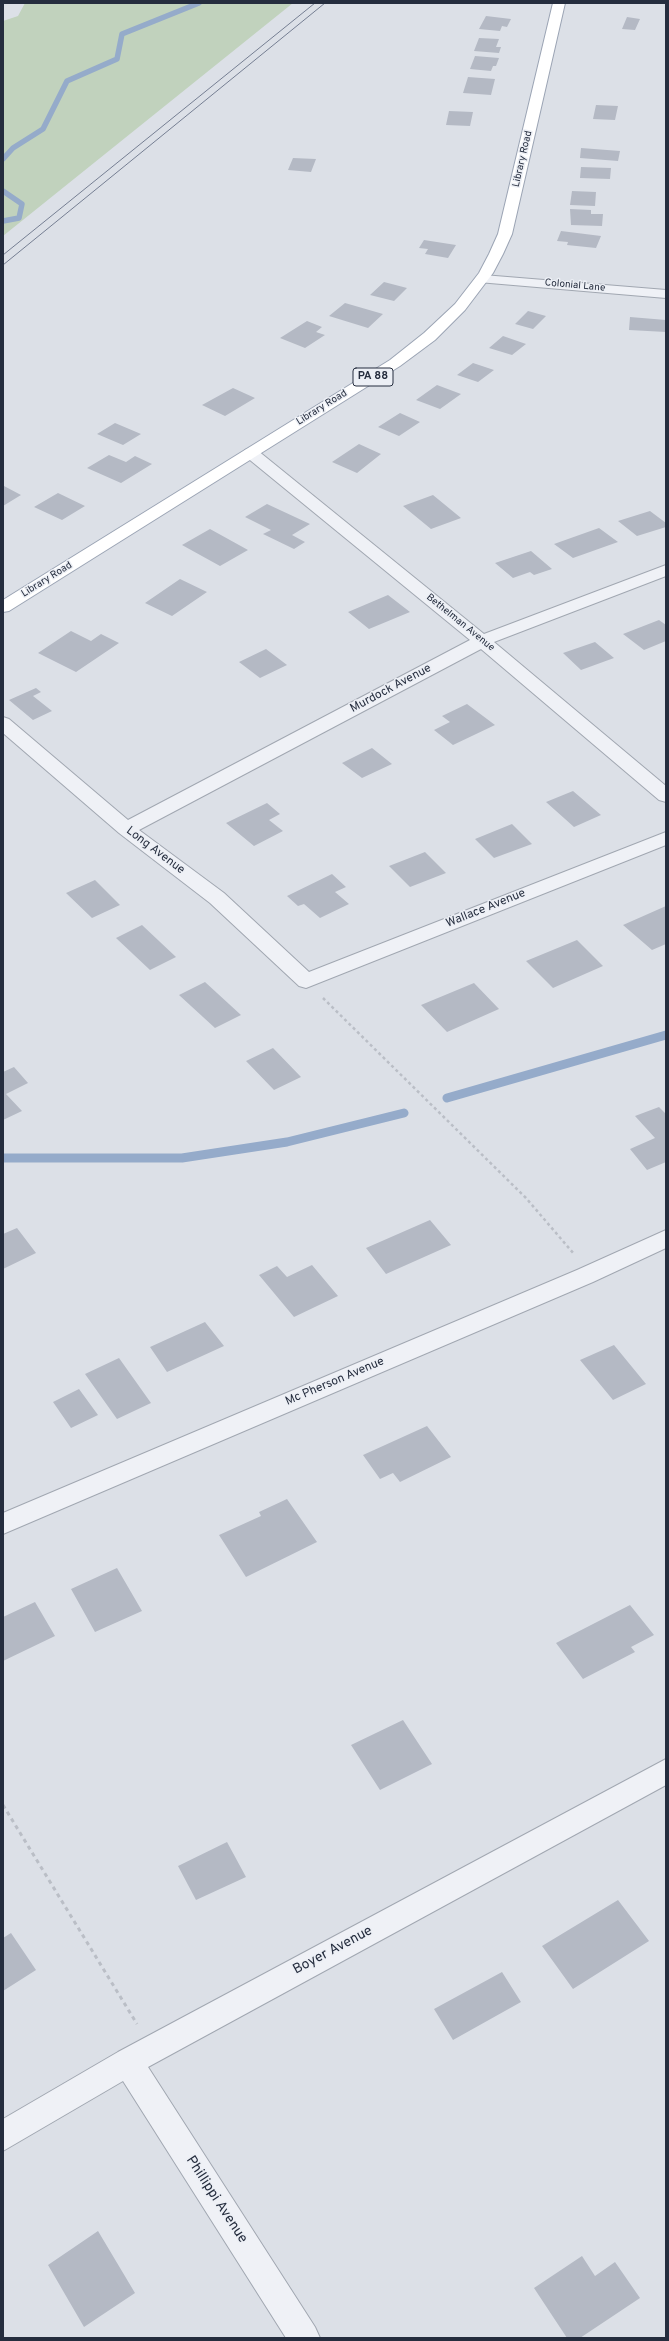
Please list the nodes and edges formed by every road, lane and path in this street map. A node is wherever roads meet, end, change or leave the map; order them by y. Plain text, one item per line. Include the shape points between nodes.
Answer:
1 (559, 3) edge
2 (483, 279) junction
3 (666, 294) edge
4 (251, 453) junction
5 (666, 570) edge
6 (3, 607) edge
7 (482, 641) junction
8 (3, 723) edge
9 (666, 796) edge
10 (126, 829) junction
11 (666, 838) edge
12 (306, 981) junction
13 (666, 1238) edge
14 (590, 1274) junction
15 (3, 1524) edge
16 (666, 1771) edge
17 (3, 1805) edge
18 (140, 2055) junction
19 (3, 2136) edge
20 (304, 2338) edge

1 - 2 main road, Library Road / PA 88 via 505,234 496,257
2 - 3 street, Colonial Lane
2 - 4 main road, Library Road / PA 88 via 464,303 422,344
4 - 6 main road, Library Road / PA 88
4 - 7 street, Bethelman Avenue
5 - 7 street, Murdock Avenue
7 - 9 street, Bethelman Avenue
7 - 10 street, Murdock Avenue
8 - 10 street, Long Avenue
10 - 12 street, Long Avenue via 217,898
11 - 12 street, Wallace Avenue
12 - 14 path via 526,1198
13 - 14 street, Mc Pherson Avenue
14 - 15 street, Mc Pherson Avenue
16 - 18 street, Boyer Avenue
17 - 18 path
18 - 19 street, Boyer Avenue
18 - 20 street, Phillippi Avenue

